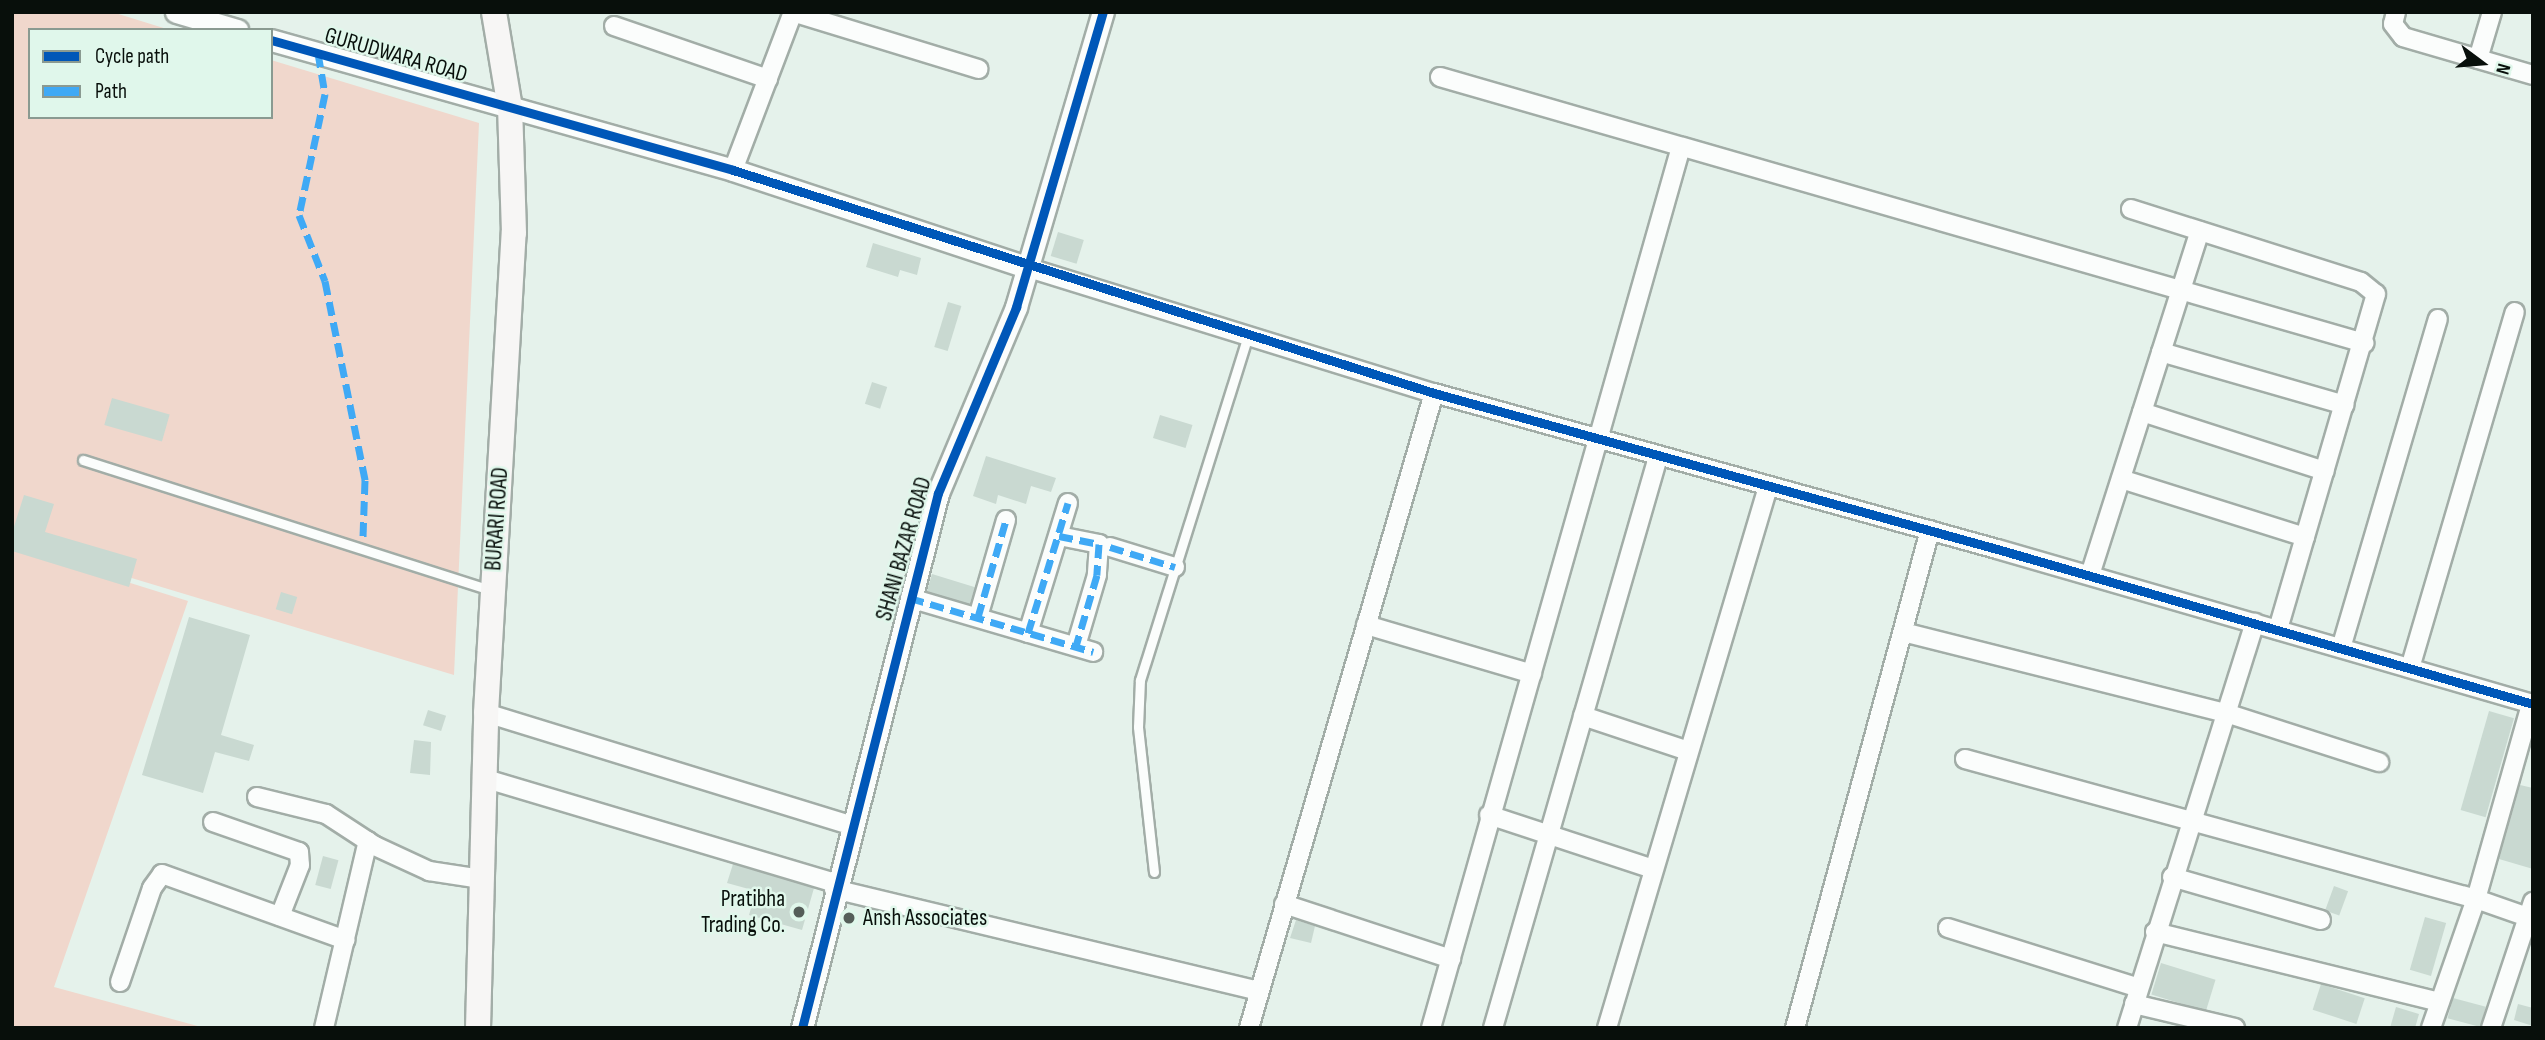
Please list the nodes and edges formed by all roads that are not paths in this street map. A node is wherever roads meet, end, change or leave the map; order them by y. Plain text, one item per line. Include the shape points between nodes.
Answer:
1 (176, 12) edge
2 (494, 12) edge
3 (793, 12) edge
4 (1103, 12) edge
5 (2396, 12) edge
6 (2492, 12) edge
7 (614, 26) dead end
8 (230, 28) edge
9 (273, 41) edge
10 (2478, 59) junction
11 (978, 69) dead end
12 (2531, 69) edge
13 (1440, 76) dead end
14 (768, 79) junction
15 (510, 108) junction
16 (1681, 147) junction
17 (733, 170) junction
18 (2131, 209) dead end
19 (2200, 231) junction
20 (1028, 268) junction
21 (2180, 293) junction
22 (2515, 312) dead end
23 (2438, 319) dead end
24 (1248, 335) junction
25 (2364, 343) junction
26 (2161, 352) junction
27 (1434, 393) junction
28 (2345, 405) junction
29 (2142, 412) junction
30 (1601, 441) junction
31 (1658, 457) junction
32 (83, 460) dead end
33 (2325, 471) junction
34 (2121, 479) junction
35 (1768, 487) junction
36 (1068, 503) dead end
37 (1006, 520) dead end
38 (1930, 530) junction
39 (1059, 536) junction
40 (2305, 537) junction
41 (1110, 547) dead end
42 (1175, 567) junction
43 (2090, 575) junction
44 (492, 590) junction
45 (910, 598) junction
46 (978, 617) junction
47 (2255, 623) junction
48 (1366, 625) junction
49 (2278, 630) junction
50 (1903, 632) junction
51 (1028, 633) junction
52 (2341, 648) junction
53 (2410, 668) junction
54 (1532, 674) junction
55 (2532, 704) edge
56 (486, 712) junction
57 (2226, 713) junction
58 (1583, 716) junction
59 (1688, 751) junction
60 (1965, 759) dead end
61 (2379, 762) dead end
62 (483, 778) junction
63 (257, 797) dead end
64 (1489, 815) junction
65 (213, 822) dead end
66 (2193, 822) junction
67 (850, 825) junction
68 (1549, 834) junction
69 (368, 841) junction
70 (1653, 869) junction
71 (1154, 872) dead end
72 (2172, 877) junction
73 (481, 879) junction
74 (835, 886) junction
75 (2476, 899) junction
76 (1284, 904) junction
77 (2531, 913) edge
78 (280, 916) junction
79 (2321, 920) dead end
80 (1948, 928) dead end
81 (2155, 932) junction
82 (345, 940) junction
83 (1451, 959) junction
84 (120, 982) dead end
85 (1258, 991) junction
86 (2136, 996) junction
87 (2440, 1002) junction
88 (324, 1028) edge
89 (478, 1028) edge
90 (802, 1028) edge
91 (1249, 1028) edge
92 (1431, 1028) edge
93 (1493, 1028) edge
94 (1607, 1028) edge
95 (1795, 1028) edge
96 (2127, 1028) edge
97 (2235, 1028) edge
98 (2431, 1028) edge
99 (2491, 1028) edge

1 - 8 street
2 - 15 main road, BURARI ROAD
3 - 11 street
3 - 14 street
4 - 20 street, SHANI BAZAR ROAD
5 - 10 street via 2393,24 2403,37
6 - 10 street
7 - 14 street
9 - 15 street, GURUDWARA ROAD
10 - 12 street
13 - 16 street
14 - 17 street
15 - 17 street, GURUDWARA ROAD
15 - 44 main road, BURARI ROAD via 513,282
16 - 21 street
16 - 30 street
17 - 20 street, GURUDWARA ROAD
18 - 19 street
19 - 21 street
19 - 25 street via 2371,286 2375,304
20 - 24 street
20 - 45 street, SHANI BAZAR ROAD via 938,493
21 - 25 street
21 - 26 street
22 - 53 street
23 - 52 street
24 - 27 street
24 - 42 lane
25 - 28 street
26 - 28 street
26 - 29 street
27 - 30 street
27 - 48 street
28 - 33 street
29 - 33 street
29 - 34 street
30 - 31 street
30 - 54 street
31 - 35 street
31 - 58 street
32 - 44 lane
33 - 40 street
34 - 40 street
34 - 43 street
35 - 38 street
35 - 59 street
36 - 39 street
37 - 46 street
38 - 43 street
38 - 50 street
39 - 51 street
39 - 51 street via 1099,544 1085,649
40 - 49 street
41 - 42 street
42 - 71 lane via 1140,680 1138,727
43 - 47 street
44 - 56 main road, BURARI ROAD
45 - 46 street
45 - 67 street, SHANI BAZAR ROAD
46 - 51 street
47 - 49 street
47 - 57 street
48 - 54 street
48 - 76 street
49 - 52 street
50 - 57 street
50 - 95 street
52 - 53 street
53 - 55 street
54 - 64 street
55 - 75 street
56 - 62 main road, BURARI ROAD
56 - 67 street
57 - 61 street
57 - 66 street
58 - 59 street
58 - 68 street
59 - 70 street
60 - 66 street
62 - 73 main road, BURARI ROAD
62 - 74 street
63 - 69 street via 326,814
64 - 68 street
64 - 83 street
65 - 78 street via 299,852 300,865
66 - 72 street
66 - 75 street
67 - 74 street, SHANI BAZAR ROAD
68 - 70 street
68 - 93 street
69 - 73 street via 429,870
69 - 82 street
70 - 94 street
72 - 79 street
72 - 81 street
73 - 89 main road, BURARI ROAD
74 - 85 street
74 - 90 street, SHANI BAZAR ROAD
75 - 77 street
75 - 87 street
76 - 83 street
76 - 85 street
77 - 99 street
78 - 82 street
78 - 84 street via 162,874 152,888
80 - 86 street
81 - 86 street
81 - 87 street
82 - 88 street
83 - 92 street
85 - 91 street
86 - 96 street
86 - 97 street
87 - 98 street

